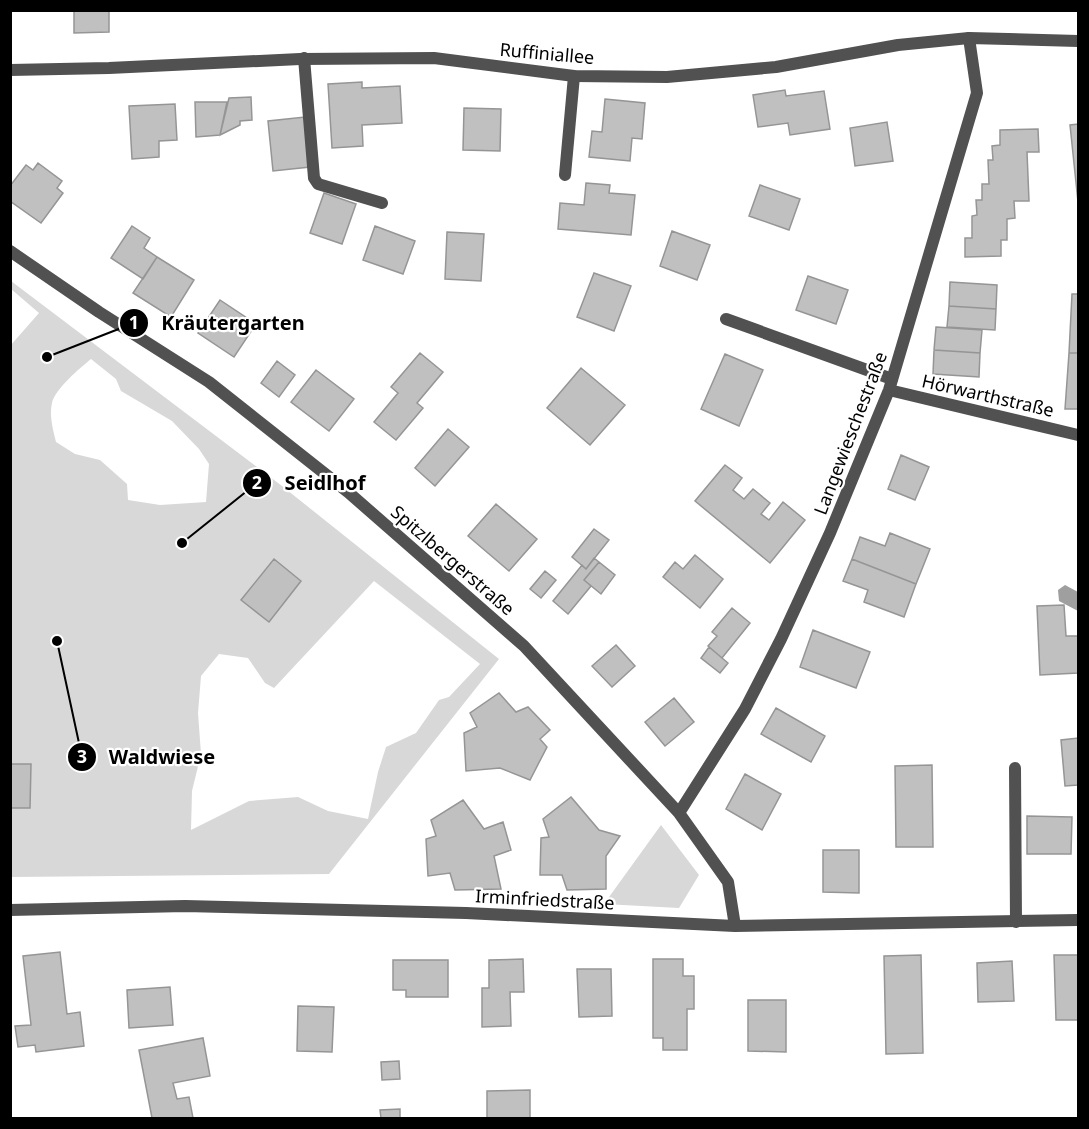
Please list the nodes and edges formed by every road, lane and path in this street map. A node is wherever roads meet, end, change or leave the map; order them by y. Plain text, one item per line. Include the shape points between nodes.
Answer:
1 (969, 38) junction
2 (1078, 41) edge
3 (304, 58) junction
4 (10, 70) edge
5 (574, 76) junction
6 (565, 175) dead end
7 (382, 203) dead end
8 (10, 251) edge
9 (726, 320) dead end
10 (891, 385) junction
11 (1078, 435) edge
12 (1015, 768) dead end
13 (679, 813) junction
14 (10, 910) edge
15 (1078, 920) edge
16 (1016, 922) junction
17 (735, 926) junction

1 - 2 street, Ruffiniallee
1 - 5 street, Ruffiniallee via 898,45 776,67 667,77
1 - 10 street, Langewieschestraße via 977,93
3 - 4 street, Ruffiniallee
3 - 5 street, Ruffiniallee via 434,58
3 - 7 street via 314,178 318,184
5 - 6 street
8 - 13 street, Spitzlbergerstraße via 209,382 348,492 524,646
9 - 10 street, Hörwarthstraße
10 - 11 street, Hörwarthstraße
10 - 13 street, Langewieschestraße via 781,639 744,709
12 - 16 street
13 - 17 street, Spitzlbergerstraße via 728,882
14 - 17 street, Irminfriedstraße via 185,906 466,913
15 - 16 street, Irminfriedstraße
16 - 17 street, Irminfriedstraße

